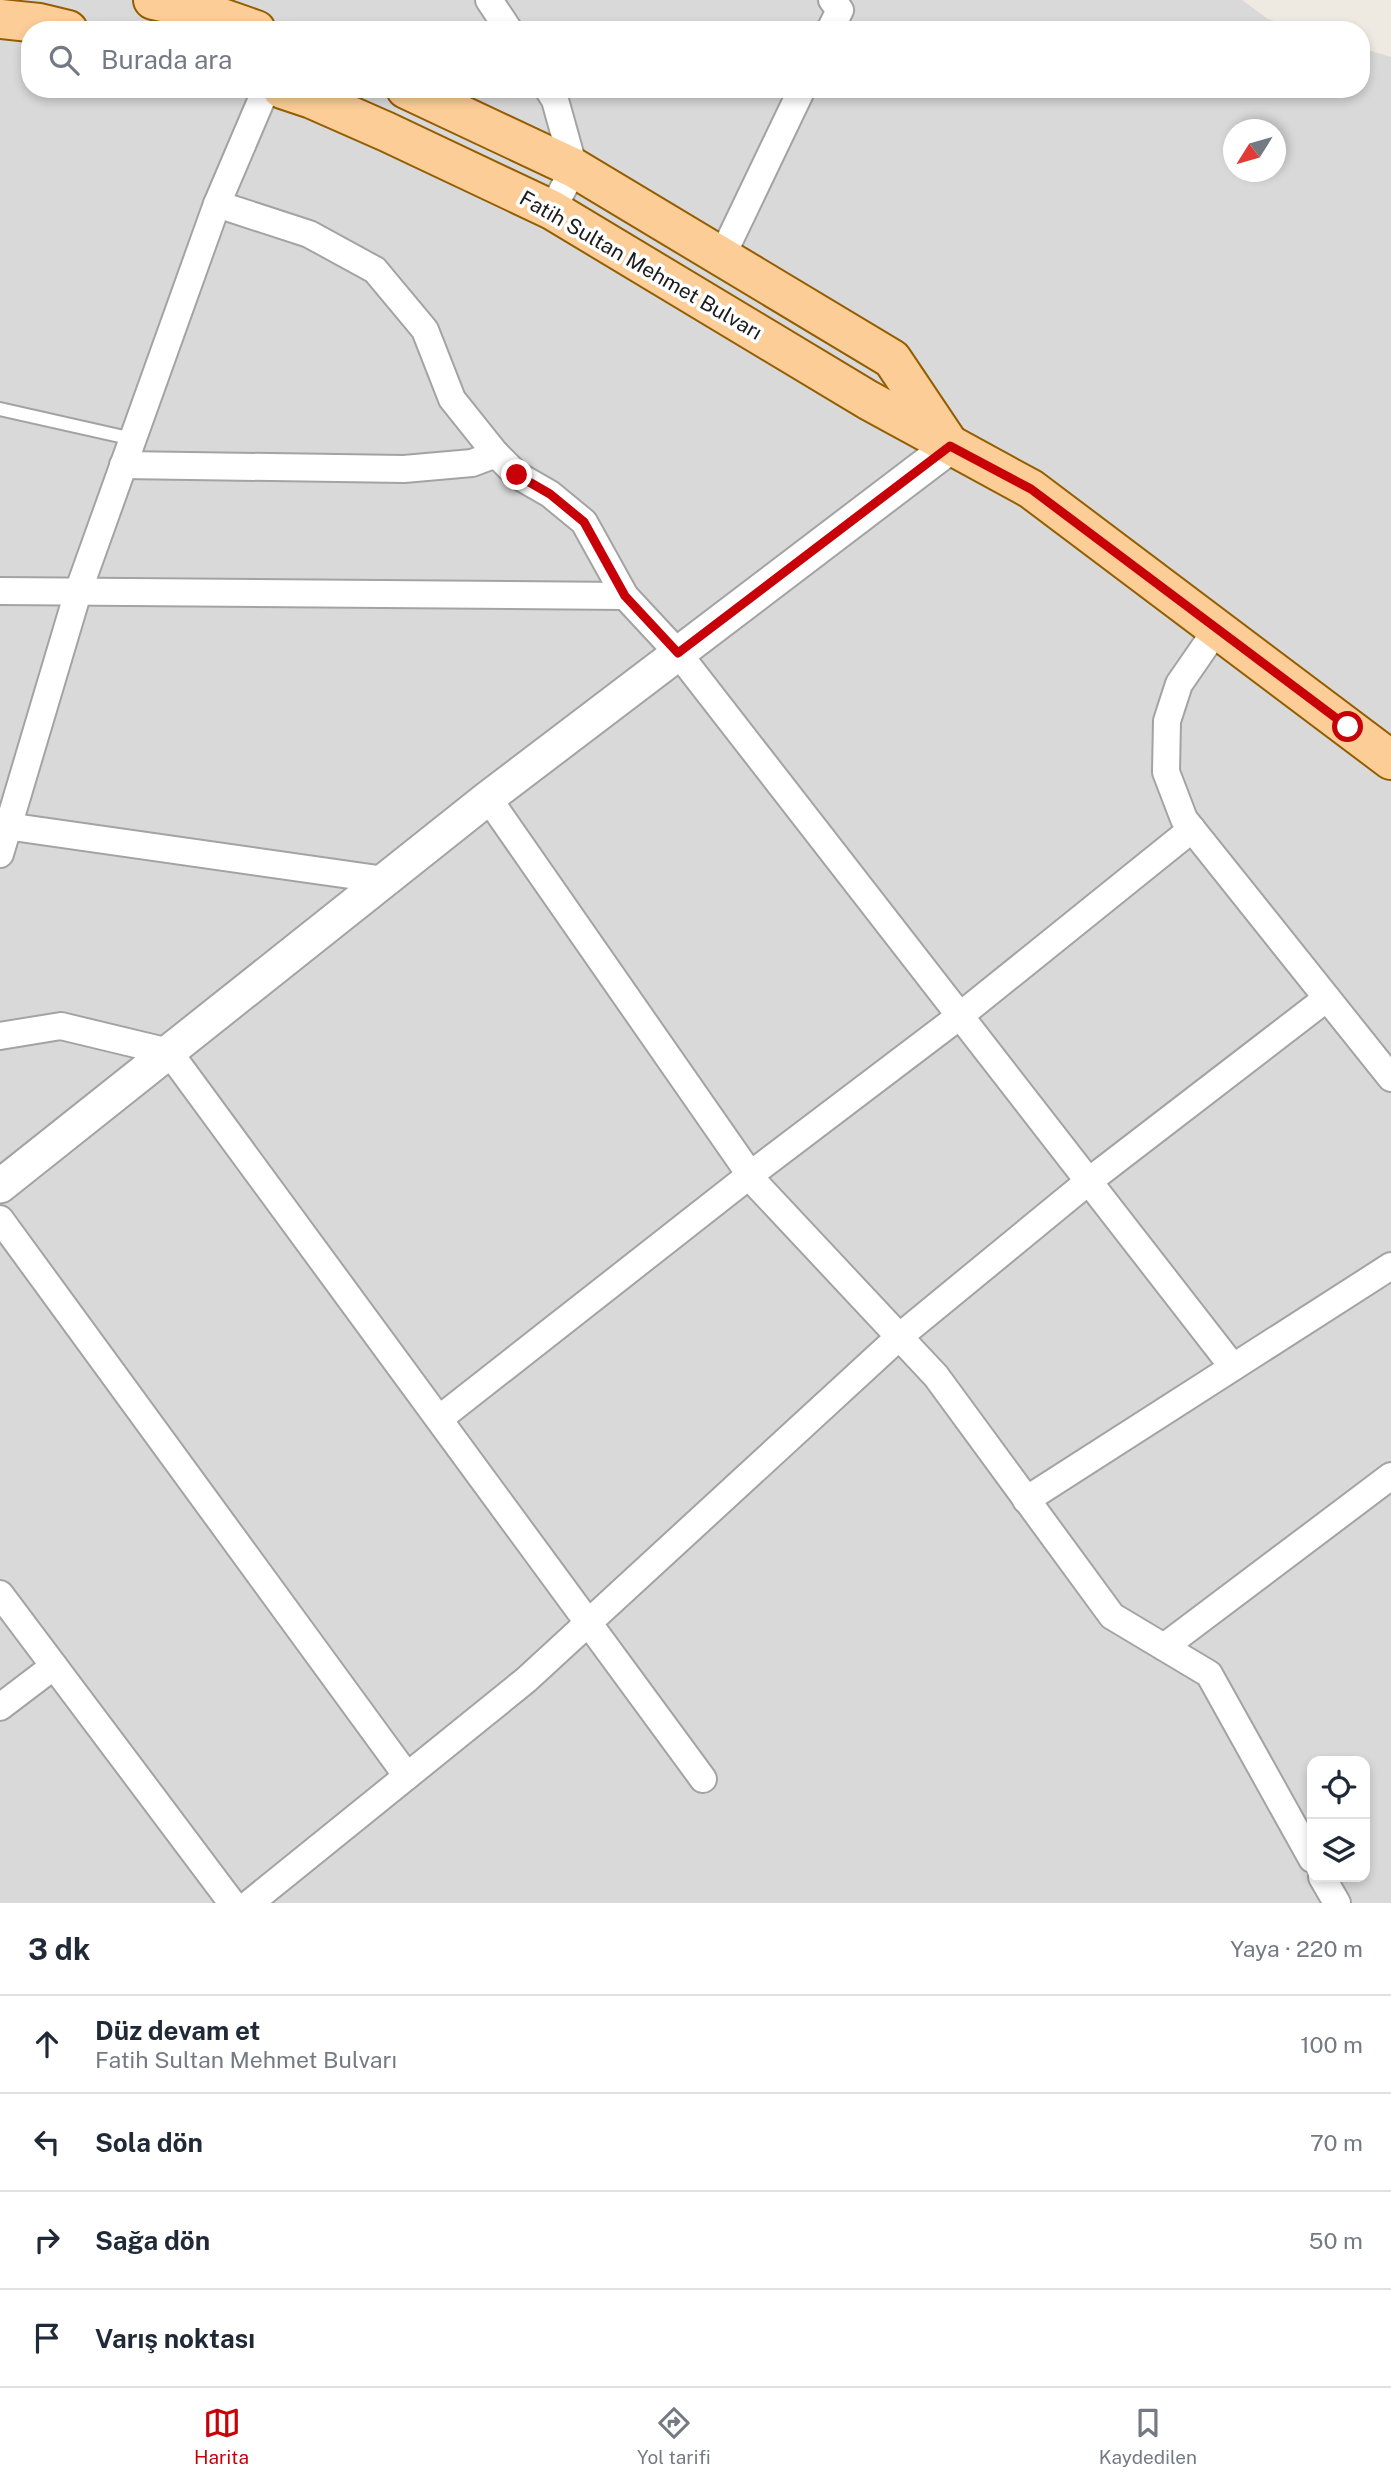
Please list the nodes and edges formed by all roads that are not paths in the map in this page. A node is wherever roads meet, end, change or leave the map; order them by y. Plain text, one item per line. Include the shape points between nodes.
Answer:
1 (153, 0) edge
2 (489, 0) edge
3 (832, 0) edge
4 (0, 19) edge
5 (21, 21) edge
6 (230, 21) edge
7 (503, 21) edge
8 (834, 21) edge
9 (262, 98) edge
10 (309, 98) edge
11 (426, 98) edge
12 (554, 98) edge
13 (798, 98) edge
14 (574, 167) junction
15 (217, 204) junction
16 (552, 210) junction
17 (722, 257) junction
18 (0, 409) edge
19 (133, 439) junction
20 (950, 446) junction
21 (496, 454) junction
22 (123, 465) junction
23 (0, 591) edge
24 (78, 592) junction
25 (625, 596) junction
26 (1217, 629) junction
27 (678, 653) junction
28 (1391, 760) edge
29 (488, 798) junction
30 (4, 825) edge
31 (1192, 829) junction
32 (0, 854) edge
33 (385, 880) junction
34 (1327, 998) junction
35 (961, 1015) junction
36 (0, 1036) edge
37 (169, 1052) junction
38 (1391, 1078) edge
39 (750, 1175) junction
40 (1089, 1181) junction
41 (0, 1186) edge
42 (0, 1219) edge
43 (1391, 1266) edge
44 (899, 1337) junction
45 (1233, 1367) junction
46 (439, 1419) junction
47 (1391, 1476) edge
48 (1026, 1500) junction
49 (0, 1594) edge
50 (589, 1623) junction
51 (1164, 1647) junction
52 (54, 1666) junction
53 (0, 1707) edge
54 (407, 1776) junction
55 (702, 1779) dead end
56 (1307, 1850) edge
57 (1325, 1882) edge
58 (232, 1903) edge
59 (250, 1903) edge
60 (1337, 1903) edge

1 - 6 main road
2 - 7 street
3 - 8 street via 840,10
4 - 5 main road
9 - 15 street
10 - 16 main road, Fatih Sultan Mehmet Bulvarı
11 - 14 main road, Fatih Sultan Mehmet Bulvarı
12 - 14 street
13 - 17 street
14 - 16 street
14 - 17 main road, Fatih Sultan Mehmet Bulvarı
15 - 19 street
15 - 21 street via 309,234 375,270 425,330 452,398
16 - 20 main road, Fatih Sultan Mehmet Bulvarı
17 - 20 main road, Fatih Sultan Mehmet Bulvarı via 892,359
18 - 19 lane
19 - 22 street
20 - 26 main road, Fatih Sultan Mehmet Bulvarı via 1031,489
20 - 27 street
21 - 22 street via 472,463 404,469
21 - 25 street via 517,475 584,522
22 - 24 street
23 - 24 street
24 - 25 street
24 - 30 street
25 - 27 street
26 - 28 main road, Fatih Sultan Mehmet Bulvarı
26 - 31 street via 1179,684 1167,721 1166,772
27 - 29 street
27 - 35 street
29 - 33 street
29 - 39 street
30 - 32 street
30 - 33 street
31 - 34 street
31 - 35 street
33 - 37 street
34 - 38 street
34 - 40 street
35 - 39 street
35 - 40 street
36 - 37 street via 61,1026
37 - 41 street
37 - 46 street
39 - 44 street
39 - 46 street
40 - 44 street
40 - 45 street
42 - 54 street
43 - 45 street
44 - 48 street via 936,1376
44 - 50 street
45 - 48 street
46 - 50 street
47 - 51 street
48 - 51 street via 1112,1616
49 - 52 street
50 - 54 street
50 - 55 street
51 - 56 street via 1209,1674
52 - 53 street
52 - 58 street
54 - 59 street
57 - 60 street

